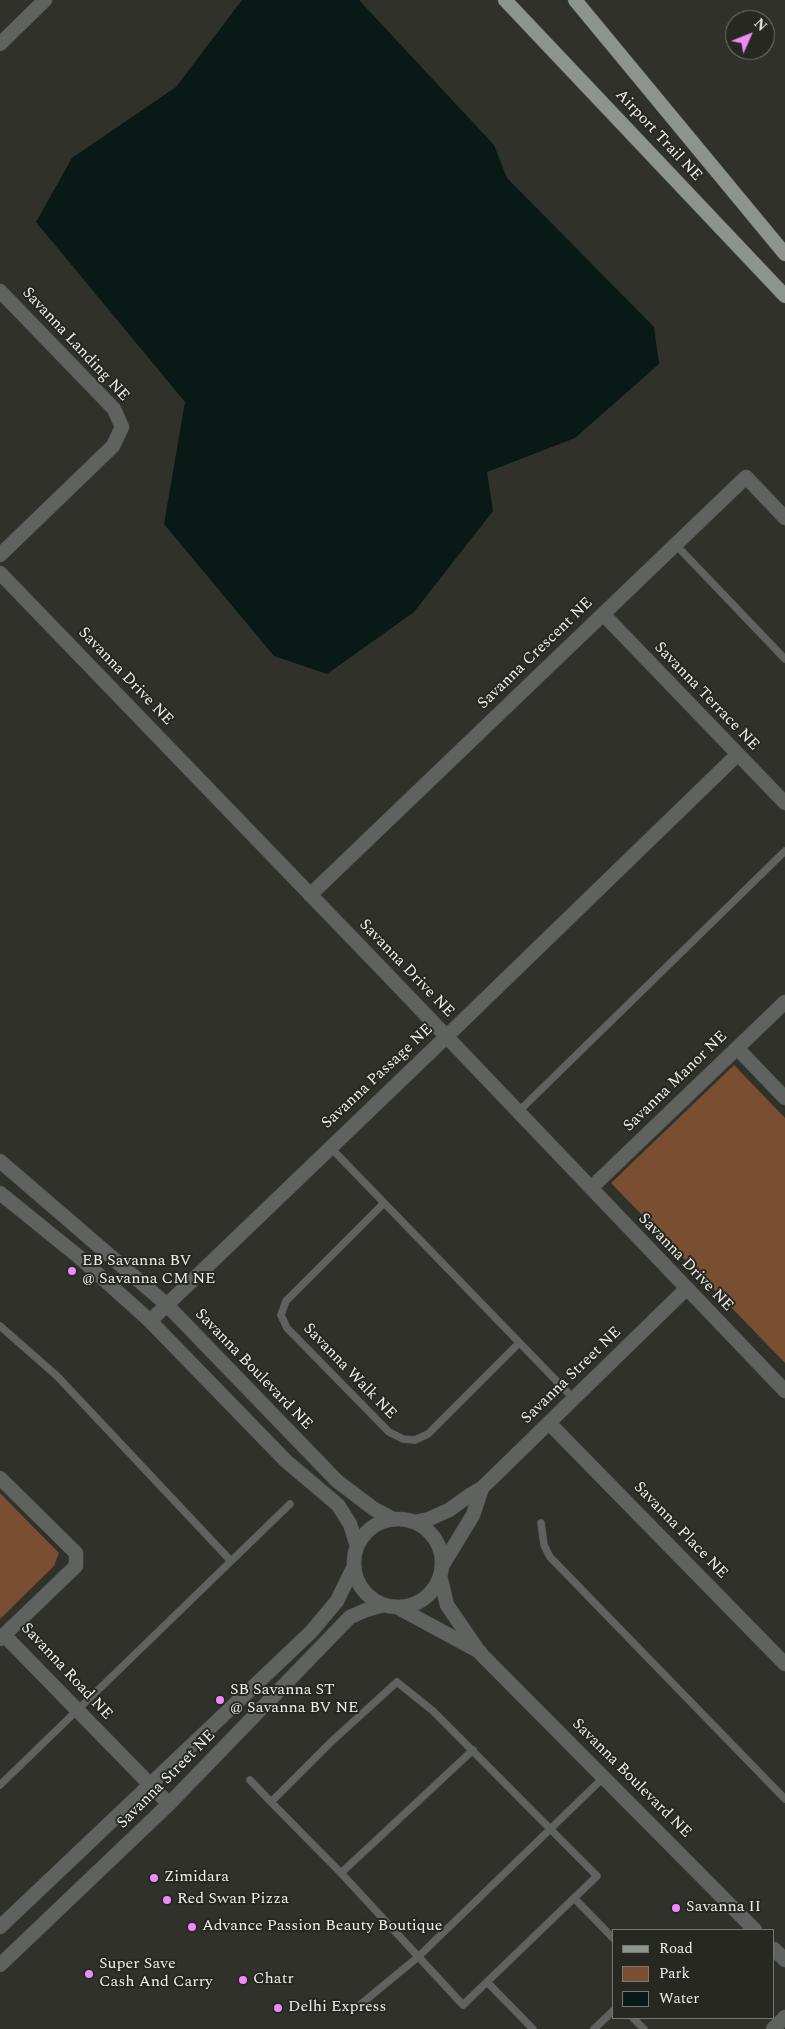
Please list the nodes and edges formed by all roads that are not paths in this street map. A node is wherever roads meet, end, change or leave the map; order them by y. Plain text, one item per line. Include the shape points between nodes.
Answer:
1 (45, 0) edge
2 (505, 0) edge
3 (575, 0) edge
4 (0, 44) edge
5 (785, 254) edge
6 (0, 291) edge
7 (785, 296) edge
8 (785, 518) edge
9 (676, 545) junction
10 (0, 555) edge
11 (0, 573) edge
12 (603, 614) junction
13 (785, 659) edge
14 (738, 755) junction
15 (785, 803) edge
16 (785, 850) edge
17 (310, 895) junction
18 (785, 1002) edge
19 (446, 1037) junction
20 (737, 1048) junction
21 (785, 1098) edge
22 (518, 1112) junction
23 (330, 1147) junction
24 (0, 1161) edge
25 (13, 1172) junction
26 (0, 1188) edge
27 (591, 1188) junction
28 (0, 1193) edge
29 (384, 1203) junction
30 (686, 1289) junction
31 (166, 1304) junction
32 (150, 1321) junction
33 (0, 1326) edge
34 (519, 1343) junction
35 (785, 1392) edge
36 (574, 1399) junction
37 (549, 1423) junction
38 (0, 1478) edge
39 (482, 1488) junction
40 (290, 1504) dead end
41 (393, 1519) junction
42 (414, 1522) junction
43 (542, 1523) dead end
44 (356, 1546) junction
45 (231, 1560) junction
46 (354, 1566) junction
47 (441, 1571) junction
48 (390, 1606) junction
49 (2, 1637) edge
50 (480, 1653) junction
51 (785, 1664) edge
52 (77, 1710) junction
53 (472, 1750) junction
54 (604, 1777) junction
55 (250, 1780) dead end
56 (0, 1784) edge
57 (150, 1785) junction
58 (785, 1799) edge
59 (271, 1802) junction
60 (169, 1804) junction
61 (551, 1829) junction
62 (341, 1873) junction
63 (574, 1898) junction
64 (0, 1927) edge
65 (754, 1929) edge
66 (612, 1938) edge
67 (775, 1950) edge
68 (418, 1957) junction
69 (785, 1960) edge
70 (0, 1965) edge
71 (487, 1982) junction
72 (361, 2004) dead end
73 (612, 2012) edge
74 (785, 2017) edge
75 (634, 2019) edge
76 (534, 2029) edge
77 (594, 2029) edge
78 (644, 2029) edge
79 (773, 2029) edge

1 - 4 street
2 - 7 main road, Airport Trail NE
3 - 5 main road, Airport Trail NE
6 - 10 street, Savanna Landing NE via 114,409 122,427 114,446
8 - 9 street, Savanna Crescent NE via 746,477
9 - 12 street, Savanna Crescent NE
9 - 13 lane
11 - 17 street, Savanna Drive NE
12 - 14 street, Savanna Terrace NE
12 - 17 street, Savanna Crescent NE
14 - 15 street, Savanna Terrace NE
14 - 19 street, Savanna Passage NE
16 - 22 lane
17 - 19 street, Savanna Drive NE
18 - 20 street, Savanna Manor NE
19 - 22 street, Savanna Drive NE
19 - 23 street, Savanna Passage NE
20 - 21 street
20 - 27 street, Savanna Manor NE
22 - 27 street, Savanna Drive NE
23 - 29 lane
23 - 31 street, Savanna Passage NE
24 - 25 street, Savanna Boulevard NE
25 - 26 street
25 - 31 street, Savanna Boulevard NE
27 - 30 street, Savanna Drive NE
28 - 32 street via 79,1257
29 - 34 lane
29 - 34 lane, Savanna Walk NE via 286,1301 281,1315 287,1328 389,1432 403,1439 415,1440 428,1434
30 - 35 street, Savanna Drive NE
30 - 36 street, Savanna Street NE
31 - 32 street, Savanna Passage NE
31 - 41 street, Savanna Boulevard NE via 322,1467 374,1509
32 - 44 street via 286,1461 338,1506 350,1524
33 - 45 lane via 57,1376
34 - 36 lane
36 - 37 street, Savanna Street NE
37 - 39 street, Savanna Street NE
37 - 51 street, Savanna Place NE
38 - 49 street, Savanna Road NE via 76,1553 76,1566
39 - 42 street, Savanna Street NE via 449,1510
39 - 47 street, Savanna Street NE via 473,1515
40 - 45 lane
41 - 42 street
41 - 44 street via 372,1526
42 - 47 street via 432,1535 440,1550
43 - 58 lane via 544,1545 550,1557
44 - 46 street
45 - 52 lane
46 - 48 street via 360,1587 370,1598
46 - 57 street, Savanna Street NE via 337,1601 311,1632
47 - 48 street via 434,1589 424,1599 411,1606
47 - 50 street, Savanna Boulevard NE via 447,1605
48 - 50 street, Savanna Boulevard NE
48 - 60 street, Savanna Street NE via 366,1610 350,1617
49 - 52 street, Savanna Road NE
50 - 54 street, Savanna Boulevard NE
52 - 56 lane
52 - 57 street, Savanna Road NE
53 - 59 lane via 433,1711 396,1682
53 - 61 lane
53 - 62 lane
54 - 61 lane
54 - 65 street, Savanna Boulevard NE
55 - 59 lane
57 - 60 street, Savanna Road NE
57 - 64 street, Savanna Street NE
59 - 62 lane
60 - 70 street, Savanna Street NE
61 - 63 lane via 597,1876
61 - 68 lane
62 - 68 lane
63 - 66 lane
63 - 71 lane
67 - 69 street
68 - 71 lane via 463,2005
68 - 72 lane
71 - 76 lane
73 - 77 lane
74 - 79 street
75 - 78 lane

